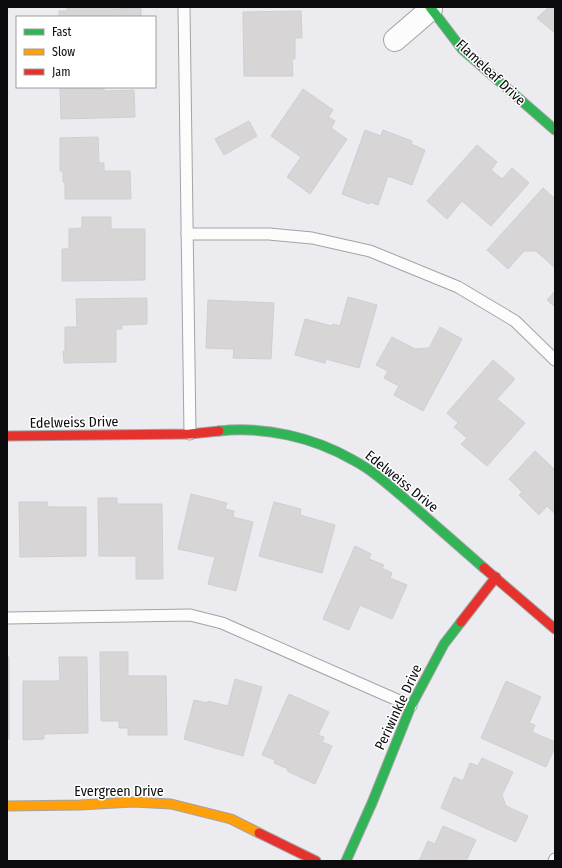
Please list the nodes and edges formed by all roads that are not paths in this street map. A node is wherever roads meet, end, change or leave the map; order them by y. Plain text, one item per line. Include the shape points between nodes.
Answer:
1 (184, 7) edge
2 (431, 8) edge
3 (396, 40) dead end
4 (555, 130) edge
5 (187, 234) junction
6 (555, 360) edge
7 (190, 434) junction
8 (7, 436) edge
9 (496, 577) junction
10 (7, 618) edge
11 (555, 629) edge
12 (411, 706) junction
13 (7, 806) edge
14 (316, 861) edge
15 (346, 861) edge

1 - 5 lane
2 - 3 street, Flameleaf Drive
2 - 4 street, Flameleaf Drive via 462,49
5 - 6 lane via 269,234 312,238 370,251 458,287 515,321
5 - 7 lane
7 - 8 street, Edelweiss Drive
7 - 9 street, Edelweiss Drive via 235,429 266,430 326,446 354,460 379,477
9 - 11 street, Edelweiss Drive
9 - 12 street, Periwinkle Drive via 444,644
10 - 12 lane via 190,615 222,623
12 - 15 street, Periwinkle Drive
13 - 14 street, Evergreen Drive via 133,802 171,804 231,818

